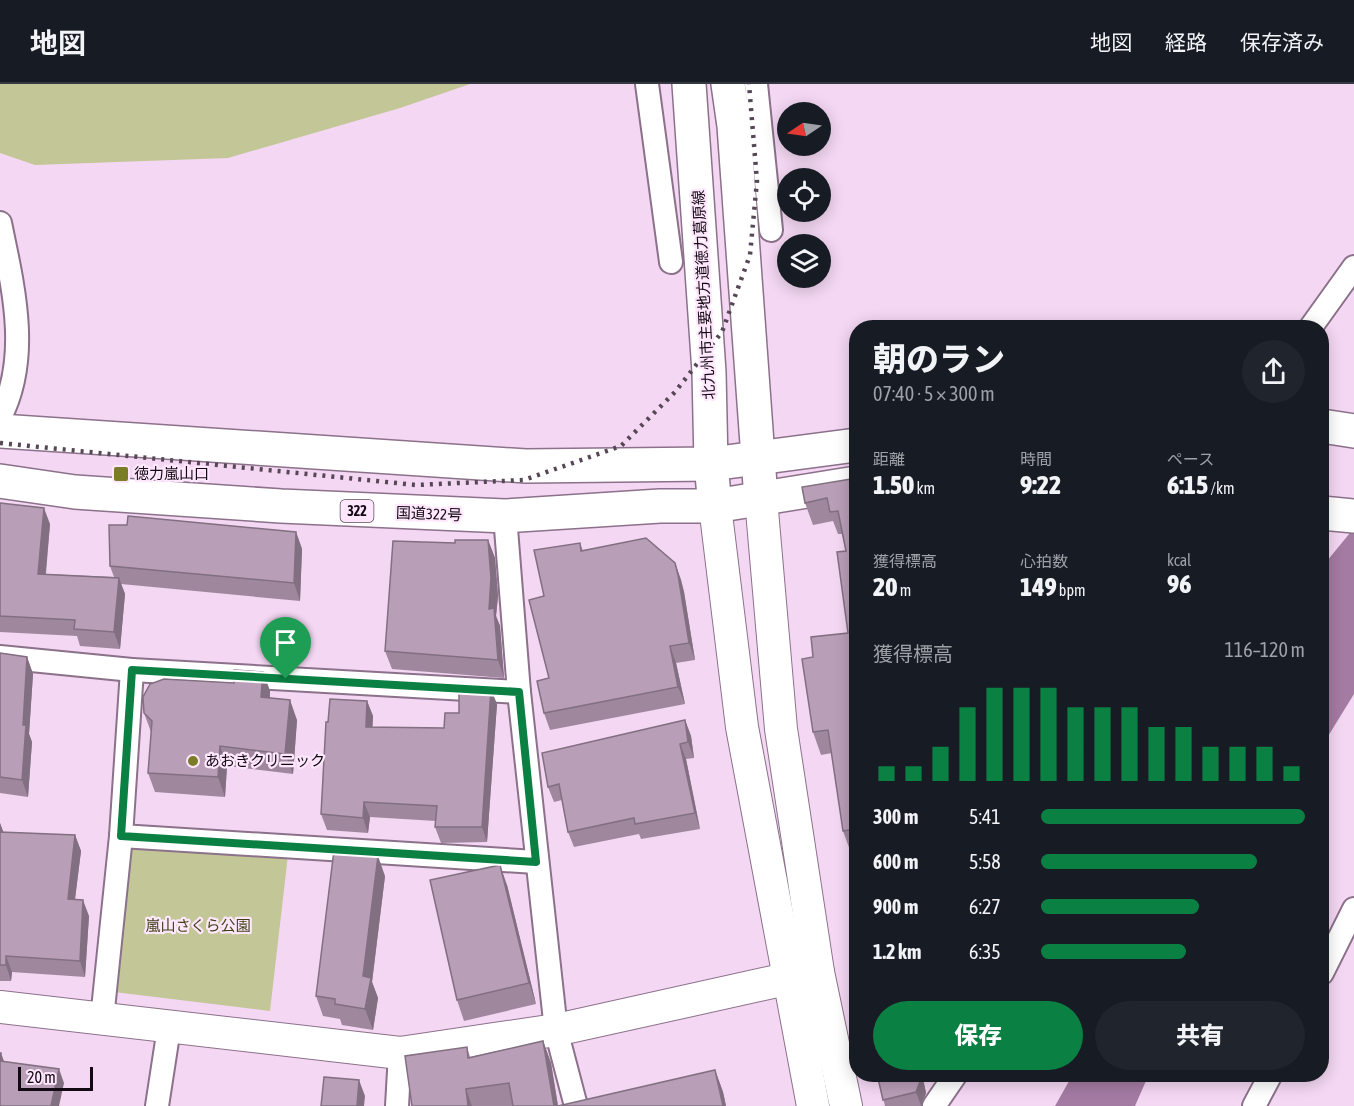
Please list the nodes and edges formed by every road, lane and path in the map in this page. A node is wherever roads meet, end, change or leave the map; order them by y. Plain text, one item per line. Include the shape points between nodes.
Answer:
1 (647, 84) edge
2 (689, 84) edge
3 (728, 84) edge
4 (756, 84) edge
5 (0, 224) edge
6 (771, 230) dead end
7 (671, 262) dead end
8 (1354, 267) edge
9 (1316, 320) edge
10 (0, 417) edge
11 (1329, 427) edge
12 (0, 431) edge
13 (1354, 431) edge
14 (849, 445) edge
15 (758, 457) junction
16 (711, 464) junction
17 (0, 481) edge
18 (849, 484) edge
19 (761, 499) junction
20 (715, 506) junction
21 (1329, 514) edge
22 (505, 516) junction
23 (1354, 516) edge
24 (0, 657) edge
25 (132, 670) junction
26 (519, 692) junction
27 (121, 836) junction
28 (536, 862) junction
29 (1354, 909) edge
30 (1329, 959) edge
31 (818, 972) junction
32 (788, 981) junction
33 (0, 1007) edge
34 (102, 1018) junction
35 (169, 1028) junction
36 (556, 1030) junction
37 (400, 1053) junction
38 (950, 1082) edge
39 (1266, 1082) edge
40 (157, 1106) edge
41 (397, 1106) edge
42 (576, 1106) edge
43 (813, 1106) edge
44 (846, 1106) edge
45 (934, 1106) edge
46 (1254, 1106) edge

1 - 7 street
2 - 16 main road, 北九州市主要地方道徳力葛原線 via 709,372
3 - 15 main road
4 - 6 street
5 - 10 street via 13,283 18,344 11,396
8 - 9 street
11 - 13 main road
12 - 16 main road via 526,466
14 - 15 main road
15 - 16 main road
15 - 19 main road
16 - 20 main road, 北九州市主要地方道徳力葛原線
17 - 22 main road, 国道322号 / 322 via 75,492 270,506
18 - 19 main road, 国道322号 / 322
19 - 20 main road, 国道322号 / 322
19 - 31 street via 781,729
20 - 22 main road, 国道322号 / 322
20 - 32 street via 742,727
21 - 23 main road
22 - 26 street
24 - 25 street
25 - 26 street
25 - 27 street
26 - 28 street
27 - 28 street
27 - 34 street
28 - 36 street
29 - 30 street
31 - 32 street
31 - 44 street
32 - 36 street
32 - 43 street
33 - 34 street
34 - 35 street
35 - 37 street
35 - 40 street
36 - 37 street
36 - 42 street
37 - 41 street
38 - 45 street
39 - 46 street

